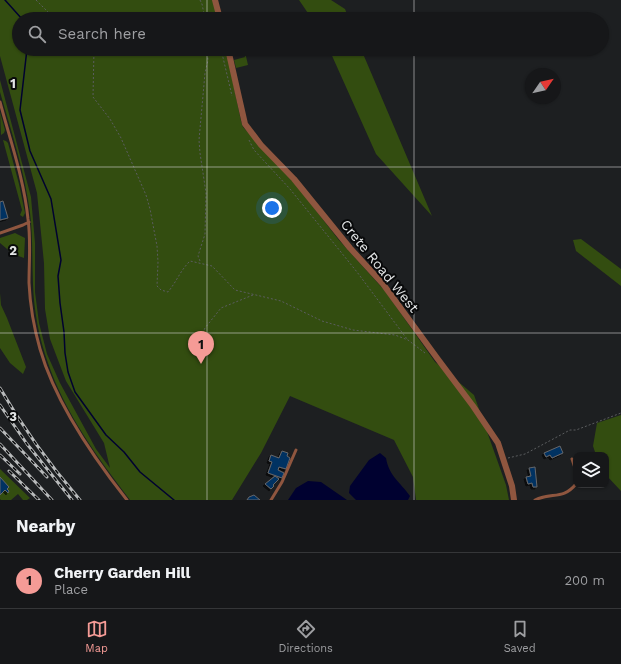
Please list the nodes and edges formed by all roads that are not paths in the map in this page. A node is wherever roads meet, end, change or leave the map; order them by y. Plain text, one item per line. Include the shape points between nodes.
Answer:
1 (215, 0) edge
2 (218, 12) edge
3 (230, 56) edge
4 (0, 102) edge
5 (28, 222) junction
6 (0, 233) edge
7 (296, 450) dead end
8 (572, 459) dead end
9 (573, 462) edge
10 (573, 487) edge
11 (127, 500) edge
12 (271, 500) edge
13 (514, 500) edge
14 (535, 500) edge

1 - 2 street
3 - 13 street, Crete Road West via 245,124 260,145 294,179 383,284 473,406 498,443
4 - 5 lane via 21,181
5 - 6 lane
5 - 11 lane via 29,284 46,368 88,446
7 - 12 lane
8 - 9 lane
10 - 14 lane via 564,494

